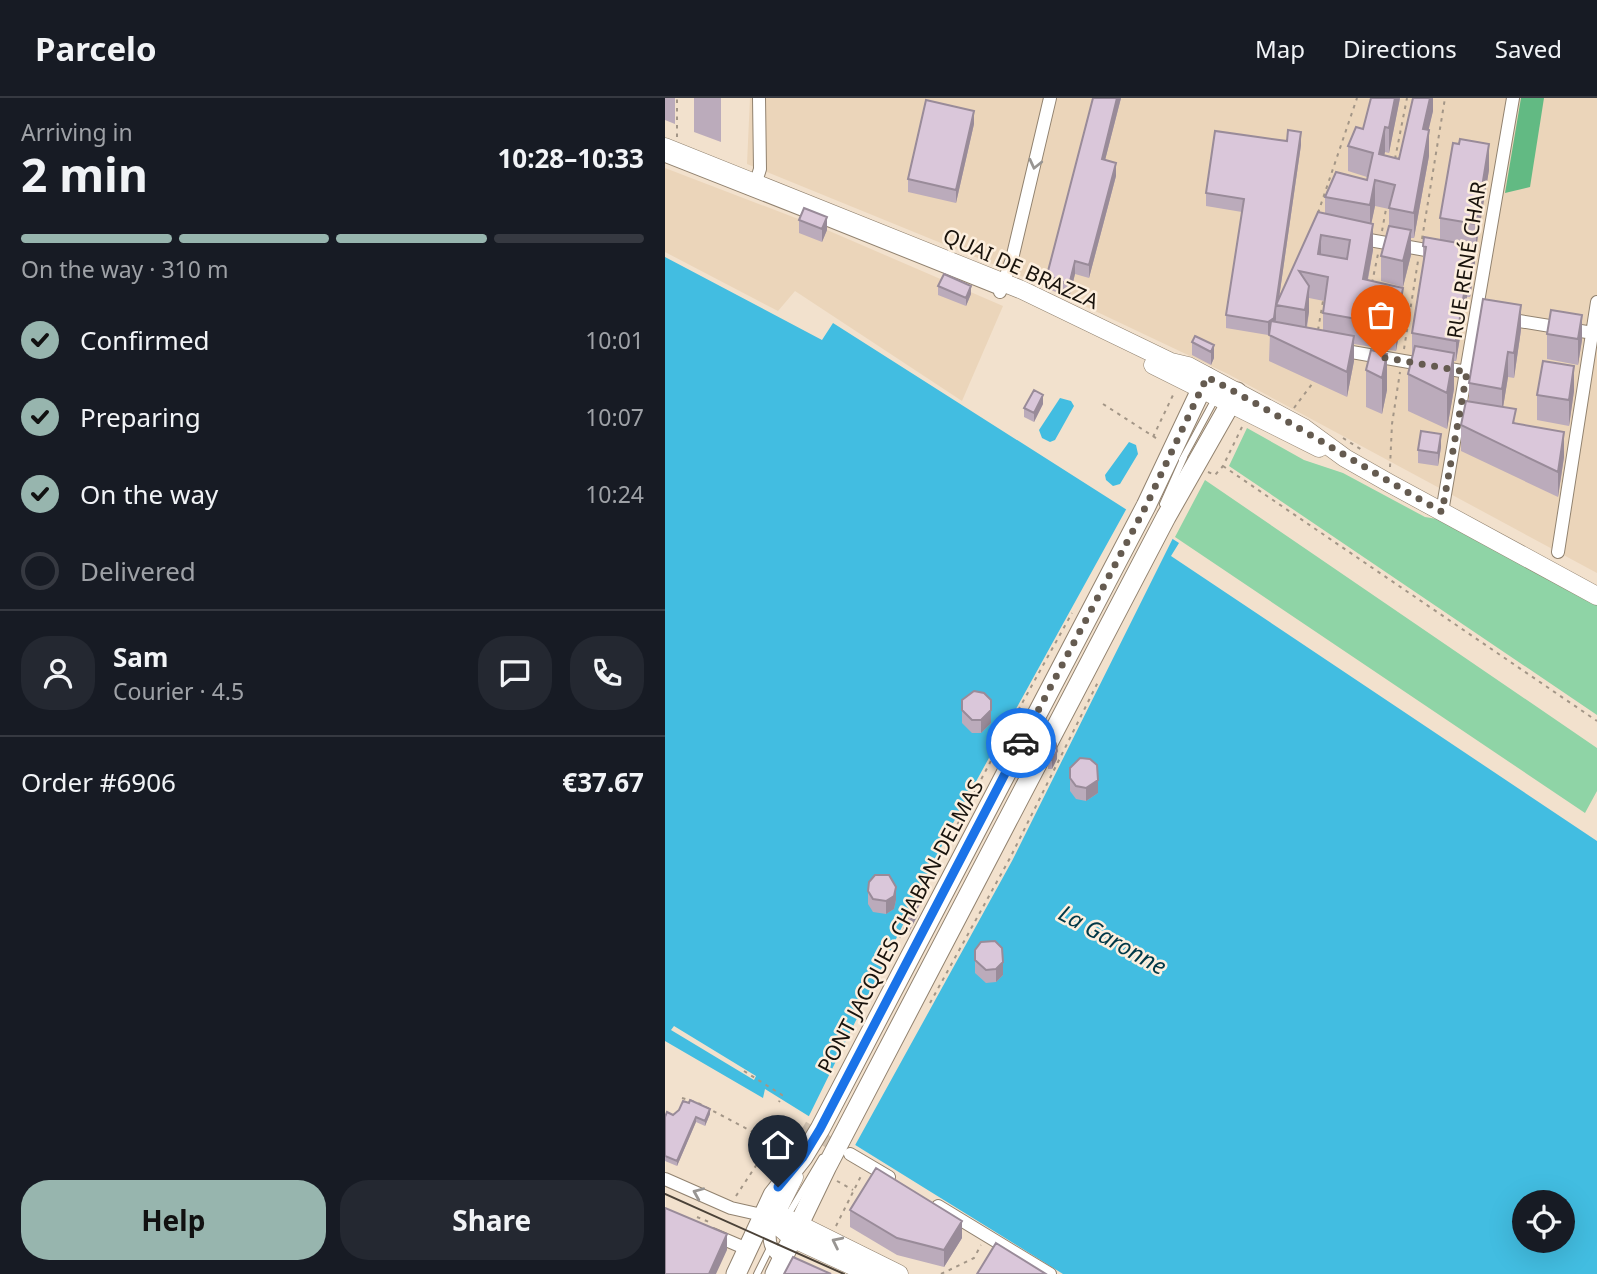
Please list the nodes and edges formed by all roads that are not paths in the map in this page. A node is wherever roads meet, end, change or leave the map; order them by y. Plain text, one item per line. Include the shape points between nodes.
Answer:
1 (759, 98) edge
2 (1050, 98) edge
3 (1513, 98) edge
4 (665, 141) edge
5 (669, 147) edge
6 (665, 159) edge
7 (757, 180) junction
8 (1349, 236) edge
9 (1446, 253) edge
10 (1005, 282) junction
11 (1597, 302) edge
12 (1477, 314) junction
13 (1593, 333) junction
14 (1326, 347) edge
15 (1467, 372) junction
16 (1219, 391) junction
17 (1156, 511) junction
18 (1442, 512) junction
19 (1558, 552) dead end
20 (1597, 596) edge
21 (829, 1137) junction
22 (665, 1179) edge
23 (900, 1184) edge
24 (922, 1197) edge
25 (783, 1222) junction
26 (698, 1227) edge
27 (747, 1249) junction
28 (776, 1260) edge
29 (736, 1274) edge
30 (757, 1274) edge
31 (810, 1274) edge
32 (870, 1274) edge
33 (899, 1274) edge
34 (1050, 1274) edge

1 - 7 street
2 -> 10 street
3 - 12 street, RUE RENÉ CHAR via 1479,259
4 - 7 lane
5 - 7 main road, QUAI DE BRAZZA
6 - 10 lane
7 - 10 main road, QUAI DE BRAZZA
8 - 9 street
10 - 16 main road, QUAI DE BRAZZA
10 - 16 main road, QUAI DE BRAZZA via 1188,366
11 - 13 street
12 - 13 street
12 - 15 street, RUE RENÉ CHAR
13 - 19 street via 1572,435
14 - 15 street
15 - 18 street, RUE RENÉ CHAR via 1465,417
16 - 17 main road
16 - 17 main road
16 - 17 lane
16 - 18 main road, QUAI DE BRAZZA via 1299,440 1345,458
17 - 21 main road
18 - 20 main road, QUAI DE BRAZZA
21 - 23 street
21 - 25 main road
21 - 25 main road via 807,1165 778,1187
25 -> 22 street via 731,1208
24 - 34 street
25 - 27 main road
25 - 28 main road
25 - 28 street via 769,1228
25 - 32 main road
33 -> 25 main road
26 - 27 street
27 - 29 main road
28 - 30 lane
28 - 31 street

